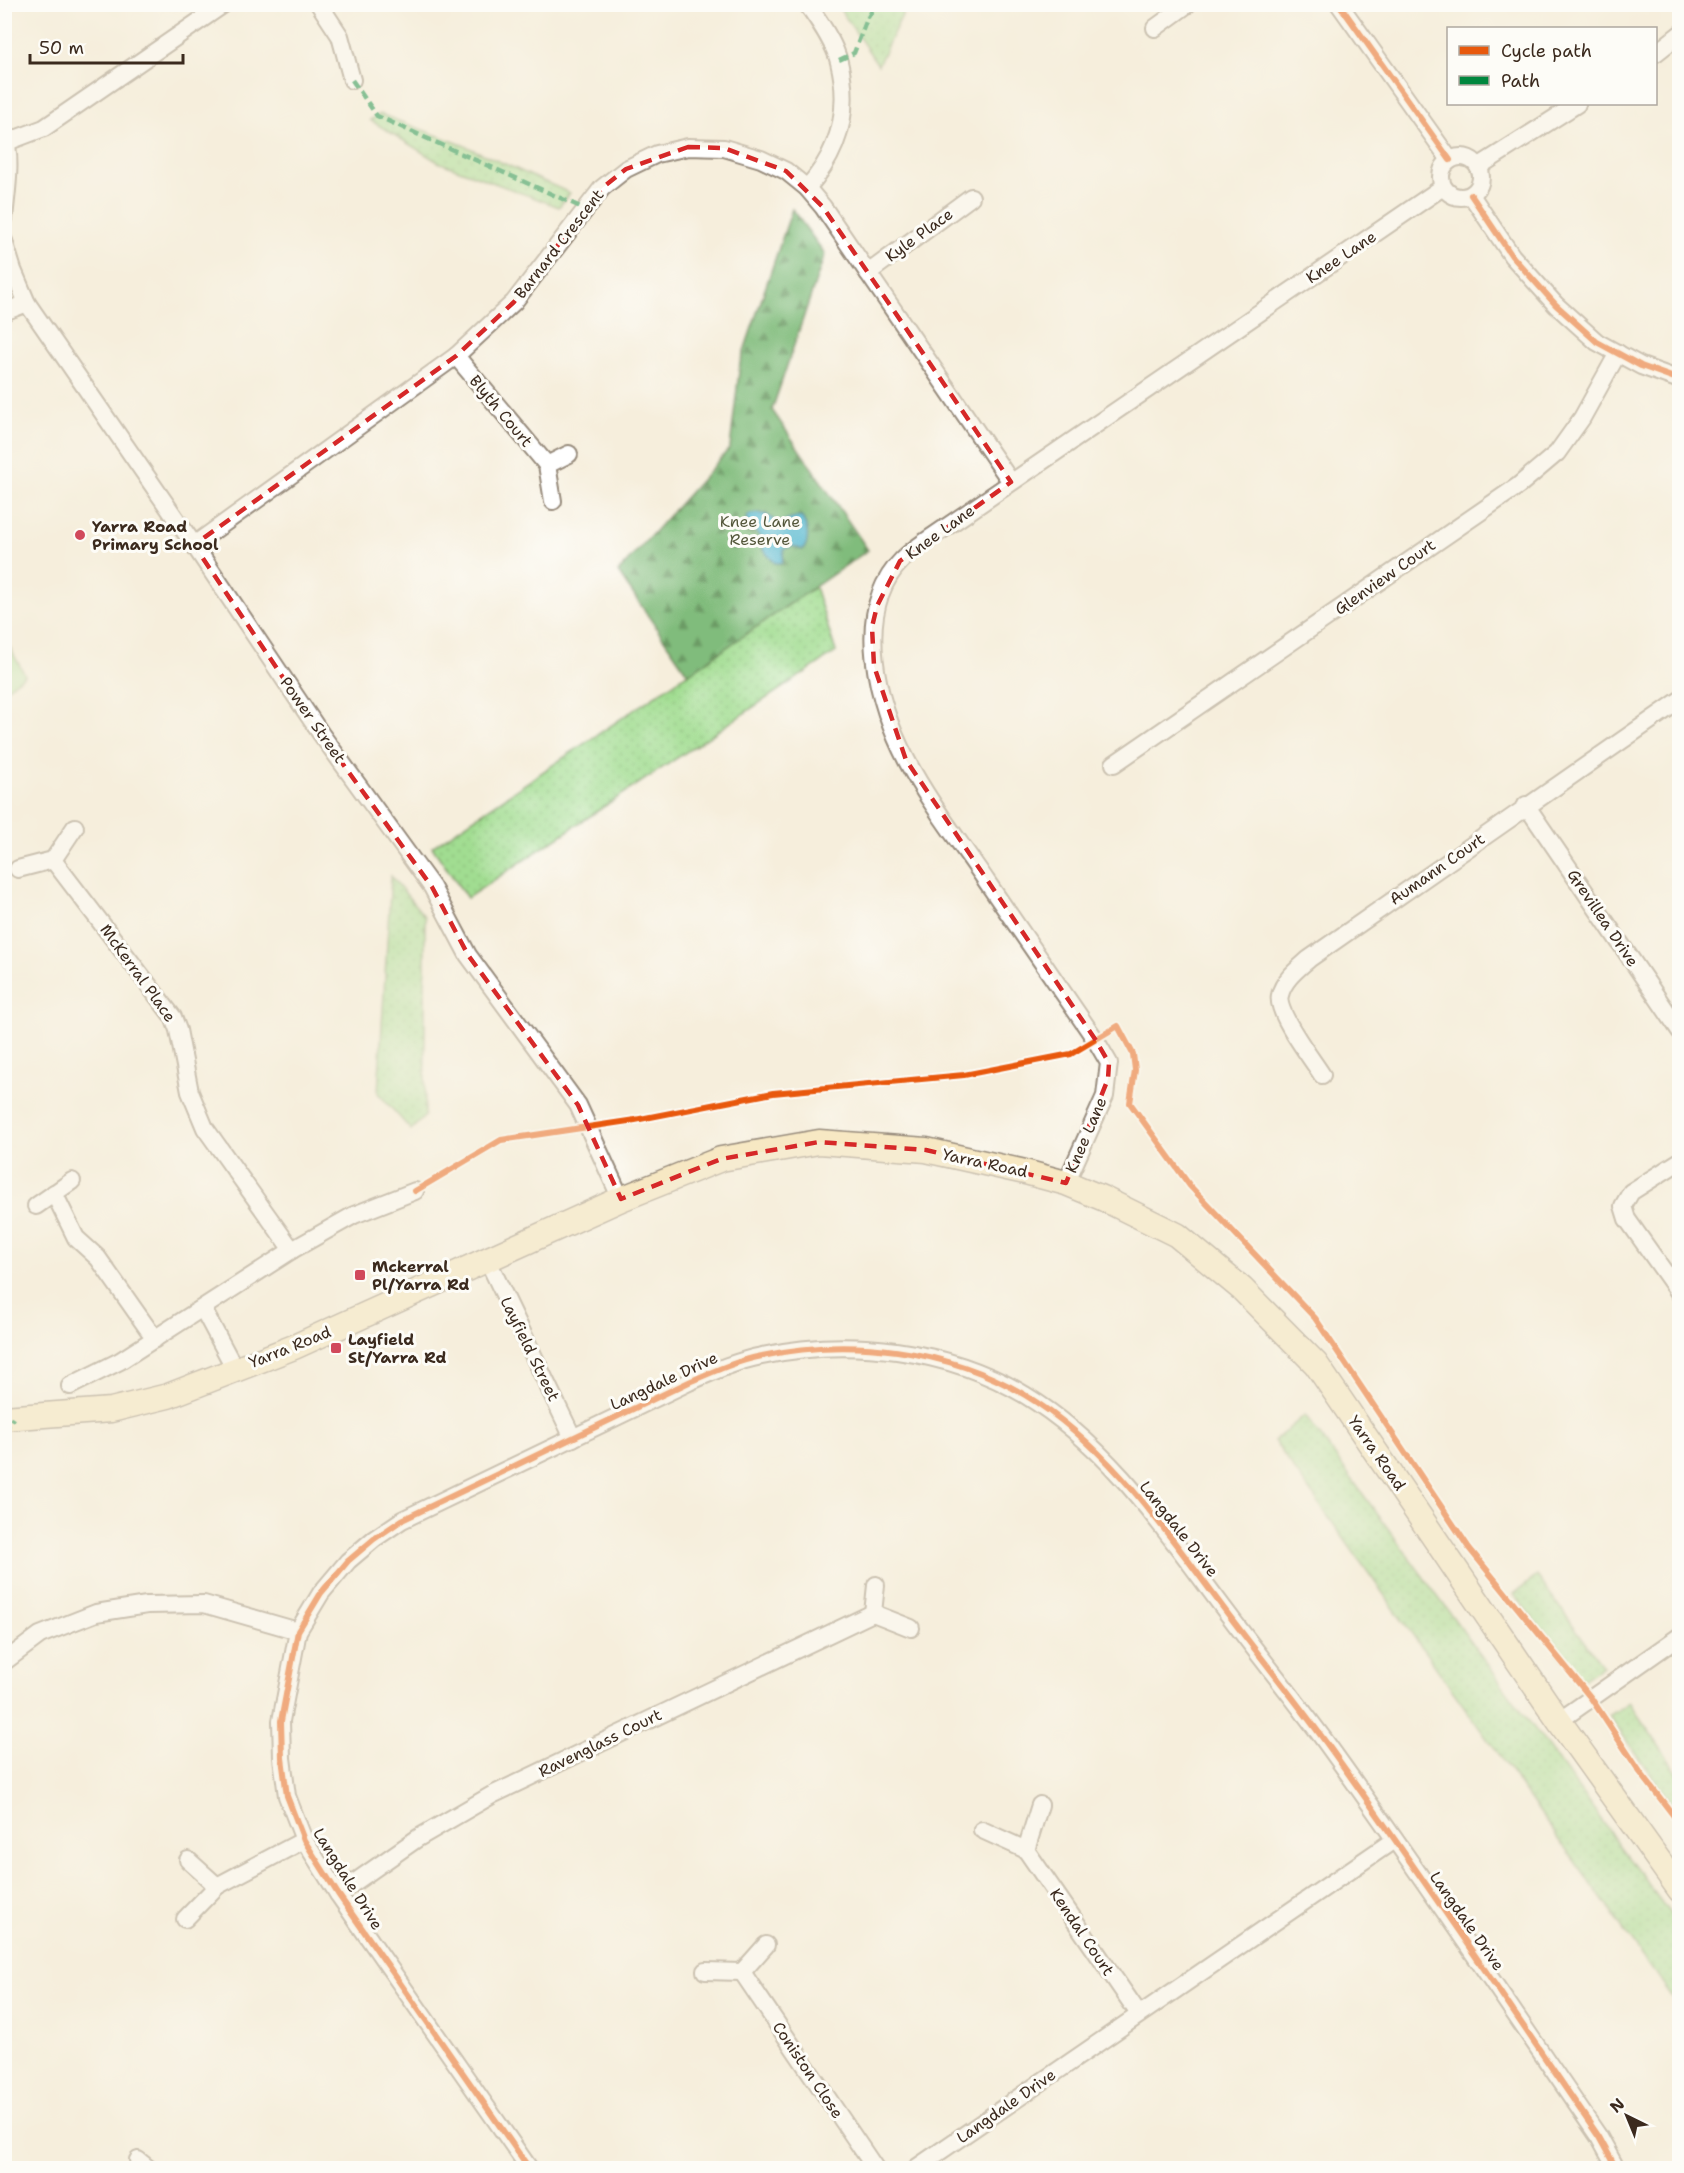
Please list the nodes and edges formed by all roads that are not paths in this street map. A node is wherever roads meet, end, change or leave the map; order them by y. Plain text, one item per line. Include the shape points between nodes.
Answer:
1 (224, 4) edge
2 (318, 4) edge
3 (807, 4) edge
4 (1188, 4) edge
5 (1339, 4) edge
6 (1155, 28) dead end
7 (1680, 34) edge
8 (1657, 52) edge
9 (352, 80) dead end
10 (1575, 105) edge
11 (6, 138) edge
12 (1450, 160) junction
13 (1479, 167) junction
14 (1443, 187) junction
15 (807, 188) junction
16 (1471, 195) junction
17 (971, 197) dead end
18 (4, 219) edge
19 (4, 242) edge
20 (868, 273) junction
21 (27, 303) junction
22 (4, 312) edge
23 (1618, 353) junction
24 (456, 356) junction
25 (1680, 381) edge
26 (569, 454) dead end
27 (547, 465) junction
28 (1011, 482) junction
29 (553, 501) dead end
30 (194, 545) junction
31 (1680, 700) edge
32 (1114, 764) dead end
33 (1526, 805) junction
34 (75, 828) dead end
35 (53, 860) junction
36 (18, 870) dead end
37 (1680, 1031) edge
38 (1323, 1076) dead end
39 (1680, 1161) edge
40 (72, 1181) dead end
41 (1066, 1183) junction
42 (415, 1191) dead end
43 (54, 1194) junction
44 (621, 1199) junction
45 (36, 1206) dead end
46 (292, 1250) junction
47 (487, 1259) junction
48 (1680, 1294) edge
49 (203, 1309) junction
50 (155, 1339) junction
51 (235, 1369) junction
52 (70, 1386) dead end
53 (4, 1418) edge
54 (573, 1438) junction
55 (876, 1585) dead end
56 (873, 1613) junction
57 (911, 1628) dead end
58 (298, 1631) junction
59 (1680, 1636) edge
60 (4, 1662) edge
61 (1559, 1721) junction
62 (1040, 1805) dead end
63 (982, 1830) dead end
64 (304, 1840) junction
65 (1394, 1840) junction
66 (1026, 1850) junction
67 (188, 1860) dead end
68 (217, 1886) junction
69 (1680, 1890) edge
70 (338, 1894) junction
71 (185, 1918) dead end
72 (766, 1945) dead end
73 (705, 1971) dead end
74 (742, 1972) junction
75 (1138, 2014) junction
76 (529, 2169) edge
77 (875, 2169) edge
78 (916, 2169) edge
79 (1616, 2169) edge

1 - 11 street via 44,128
2 - 9 street via 340,36
3 - 15 street via 839,60 843,93 835,144 826,165
4 - 6 street
5 - 12 street
7 - 8 street
10 - 13 street
11 - 18 street
12 - 13 street via 1469,158
12 - 14 street via 1441,175
13 - 16 street via 1480,186
14 - 16 street via 1452,196
14 - 28 street, Knee Lane
15 - 20 street, Barnard Crescent
15 - 24 street, Barnard Crescent via 786,171 724,148 688,147 657,154 626,169 602,188 514,302
16 - 23 street via 1512,256 1556,305 1597,342
17 - 20 street, Kyle Place
19 - 21 street, Power Street
20 - 28 street, Barnard Crescent
21 - 22 street
21 - 30 street, Power Street
23 - 25 street
23 - 32 street, Glenview Court via 1582,418 1557,453 1518,486
24 - 27 street, Blyth Court
24 - 30 street, Barnard Crescent
26 - 27 street
27 - 29 street
28 - 41 street, Knee Lane via 900,561 877,606 872,627 874,666 885,708 906,760 1109,1063 1105,1096
30 - 44 street, Power Street via 321,734 432,887 468,955 578,1105
31 - 33 street, Aumann Court
33 - 37 street, Grevillea Drive
33 - 38 street, Aumann Court via 1309,959 1288,979 1279,996 1284,1017
34 - 35 street
35 - 36 street
35 - 46 street, McKerral Place via 173,1017 190,1092 205,1128
39 - 48 street via 1632,1192 1623,1206 1627,1219
40 - 43 street
41 - 44 main road, Yarra Road via 926,1150 819,1142 721,1160
41 - 61 main road, Yarra Road via 1177,1235 1242,1289 1316,1364
42 - 46 street via 354,1215
43 - 45 street
43 - 50 street via 76,1238 98,1258
44 - 47 main road, Yarra Road
46 - 49 street
47 - 51 main road, Yarra Road via 294,1347
47 - 54 street, Layfield Street
49 - 50 street
49 - 51 street
50 - 52 street
51 - 53 main road, Yarra Road via 168,1396 111,1410
54 - 58 street, Langdale Drive via 402,1520 374,1539 348,1561 321,1593
54 - 65 street, Langdale Drive via 728,1366 760,1356 828,1346 875,1347 929,1358 978,1372 1023,1394 1092,1446 1140,1498 1321,1736
55 - 56 street
56 - 57 street
56 - 70 street, Ravenglass Court via 492,1795 418,1838
58 - 60 street via 204,1604 147,1605 96,1613 40,1635
58 - 64 street, Langdale Drive via 281,1721 282,1758 287,1796
59 - 61 street
61 - 69 main road, Yarra Road
62 - 66 street
63 - 66 street
64 - 68 street
64 - 70 street, Langdale Drive
65 - 75 street, Langdale Drive
65 - 79 street, Langdale Drive via 1599,2137
66 - 75 street, Kendal Court
67 - 68 street
68 - 71 street
70 - 76 street, Langdale Drive
72 - 74 street
73 - 74 street
74 - 77 street, Coniston Close
75 - 78 street, Langdale Drive

